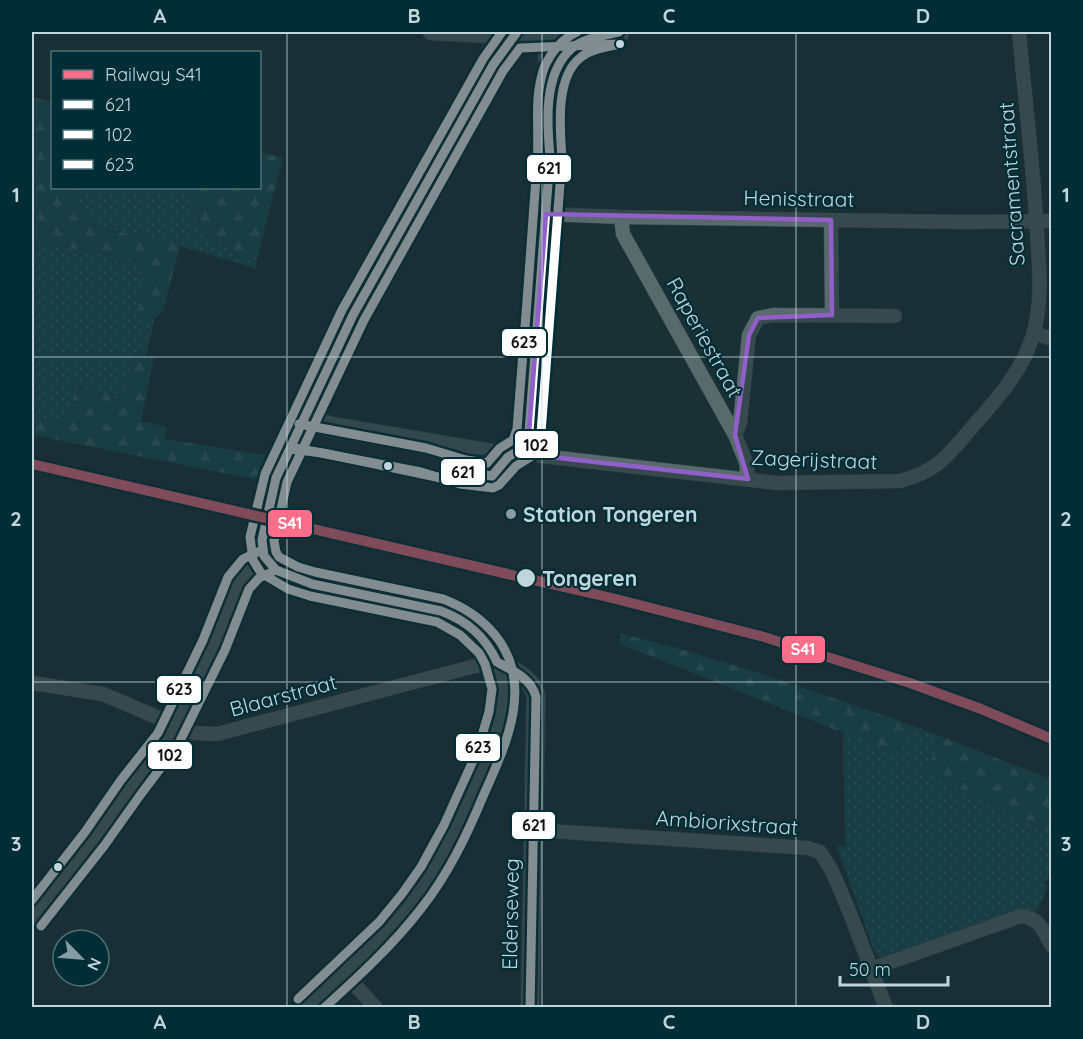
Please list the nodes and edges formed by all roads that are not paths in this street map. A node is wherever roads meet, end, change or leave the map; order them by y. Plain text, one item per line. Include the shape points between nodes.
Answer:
1 (431, 32) edge
2 (618, 32) edge
3 (1019, 32) edge
4 (547, 33) edge
5 (472, 34) junction
6 (515, 34) edge
7 (493, 65) junction
8 (551, 90) junction
9 (546, 214) junction
10 (621, 217) junction
11 (831, 220) junction
12 (1036, 221) junction
13 (1052, 221) edge
14 (832, 315) junction
15 (895, 316) dead end
16 (1034, 333) junction
17 (1052, 339) edge
18 (305, 419) junction
19 (735, 435) junction
20 (523, 448) junction
21 (276, 478) tunnel mouth
22 (748, 479) junction
23 (262, 540) tunnel mouth
24 (267, 561) junction
25 (497, 662) junction
26 (32, 683) edge
27 (175, 725) junction
28 (534, 830) junction
29 (32, 919) edge
30 (1052, 946) edge
31 (872, 969) junction
32 (344, 973) junction
33 (306, 1008) edge
34 (376, 1008) edge
35 (530, 1008) edge
36 (886, 1008) edge

1 - 5 street
2 - 4 main road
2 - 8 main road via 586,40 571,49
3 - 12 street, Sacramentstraat
4 - 6 main road
4 - 8 main road
5 - 6 street
5 - 7 street via 491,51
6 - 7 main road
7 - 18 main road via 352,315
8 - 9 main road
9 - 10 street, Henisstraat
9 - 20 main road via 529,432
10 - 11 street, Henisstraat
10 - 19 street, Raperiestraat via 624,234
11 - 12 street, Henisstraat
11 - 14 street
12 - 13 street, Henisstraat
12 - 16 street, Sacramentstraat via 1040,295
14 - 15 street
14 - 19 street via 758,318 748,335 740,423
16 - 17 street
16 - 22 street, Zagerijstraat via 1023,362 1008,385 943,462 927,471 900,481 879,483 777,483
18 - 20 main road via 331,427 508,457
18 - 21 main road
19 - 22 street, Raperiestraat
20 - 22 street, Zagerijstraat via 541,456
23 - 24 main road
24 - 25 main road via 276,570 312,584 455,616 473,627
24 - 27 street via 251,568 239,583
25 - 27 street, Blaarstraat via 217,734 194,733
25 - 28 main road, Elderseweg via 525,678 535,690
25 - 32 main road via 504,690 501,717 452,837 412,900 385,934
26 - 27 street, Blaarstraat via 103,694
27 - 29 street via 95,839
28 - 31 street, Ambiorixstraat via 814,849 825,857
28 - 35 main road, Elderseweg
30 - 31 street via 1036,920 1021,916
31 - 36 street, Ambiorixstraat
32 - 33 main road
32 - 34 street

